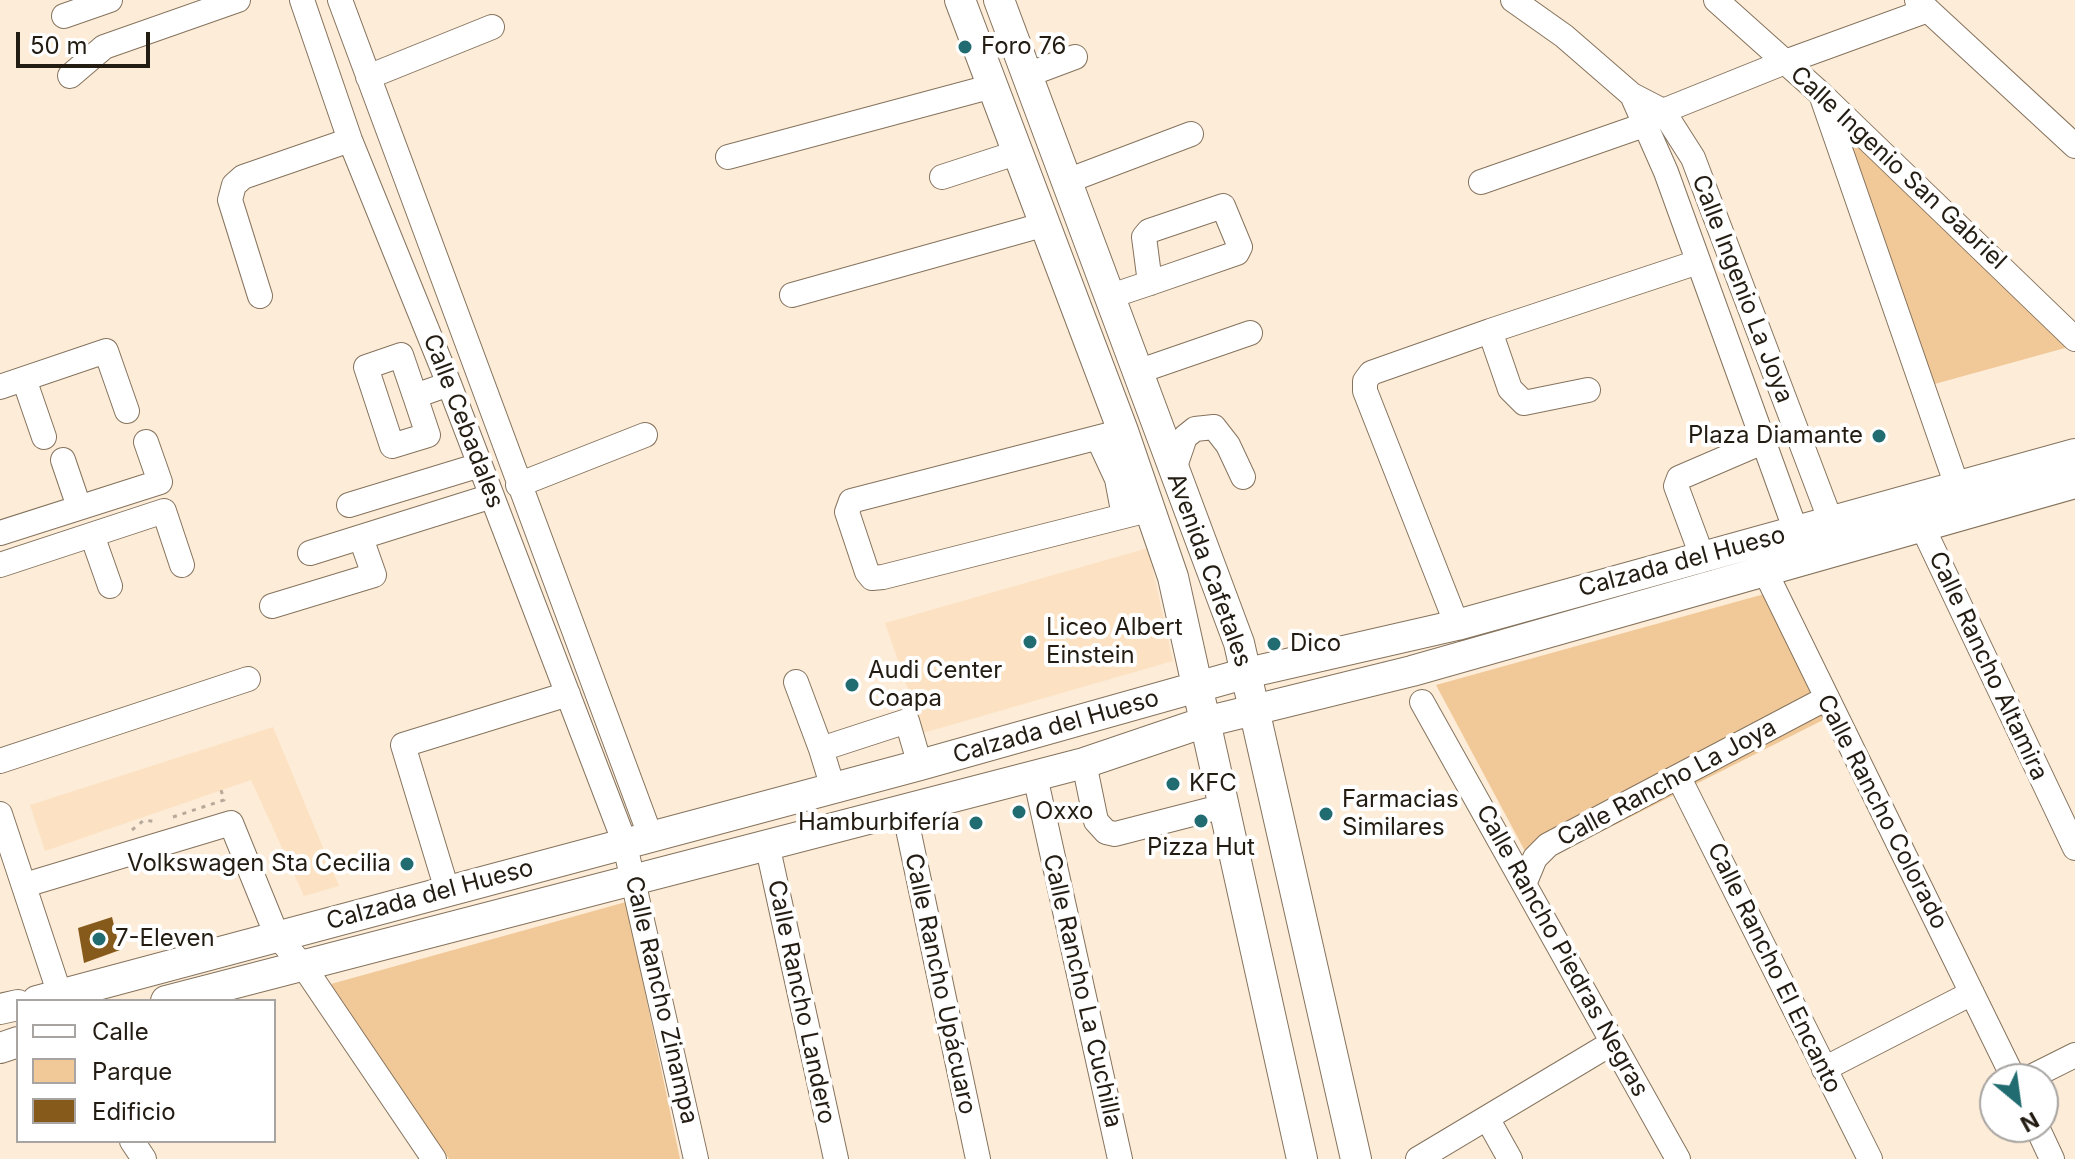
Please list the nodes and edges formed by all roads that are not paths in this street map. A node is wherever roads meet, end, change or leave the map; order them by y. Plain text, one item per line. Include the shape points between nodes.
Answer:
1 (110, 0) edge
2 (238, 0) edge
3 (302, 0) edge
4 (340, 0) edge
5 (960, 0) edge
6 (999, 0) edge
7 (1513, 0) edge
8 (1716, 0) edge
9 (1922, 5) edge
10 (64, 16) dead end
11 (492, 27) dead end
12 (1075, 57) dead end
13 (1785, 62) junction
14 (1027, 75) junction
15 (70, 76) dead end
16 (368, 77) junction
17 (993, 86) junction
18 (1821, 94) junction
19 (1655, 117) junction
20 (1191, 134) dead end
21 (350, 140) junction
22 (2075, 146) edge
23 (1019, 152) junction
24 (728, 157) dead end
25 (942, 177) dead end
26 (1067, 181) junction
27 (1481, 182) dead end
28 (1046, 224) junction
29 (1698, 262) junction
30 (1150, 283) dead end
31 (792, 295) dead end
32 (260, 296) dead end
33 (1108, 297) junction
34 (1490, 331) junction
35 (1250, 333) dead end
36 (2075, 339) edge
37 (1137, 372) junction
38 (24, 379) junction
39 (449, 384) junction
40 (0, 387) edge
41 (1588, 390) dead end
42 (415, 396) dead end
43 (127, 411) dead end
44 (645, 435) dead end
45 (1110, 435) junction
46 (44, 437) dead end
47 (1765, 441) junction
48 (146, 442) dead end
49 (2075, 454) edge
50 (63, 460) dead end
51 (480, 465) junction
52 (1174, 469) junction
53 (1243, 477) dead end
54 (2075, 483) edge
55 (518, 485) junction
56 (1957, 486) junction
57 (492, 496) junction
58 (349, 505) dead end
59 (79, 507) junction
60 (1137, 513) junction
61 (1830, 521) junction
62 (0, 533) edge
63 (92, 535) junction
64 (361, 538) junction
65 (1928, 538) junction
66 (1754, 543) junction
67 (1801, 544) junction
68 (1841, 549) junction
69 (310, 553) dead end
70 (1702, 556) junction
71 (0, 565) edge
72 (182, 565) dead end
73 (1763, 572) junction
74 (110, 586) dead end
75 (272, 606) dead end
76 (1457, 625) junction
77 (1247, 673) junction
78 (248, 679) dead end
79 (796, 682) dead end
80 (1198, 686) junction
81 (568, 694) junction
82 (1825, 699) junction
83 (1422, 702) dead end
84 (1255, 709) junction
85 (1205, 722) junction
86 (613, 737) junction
87 (587, 746) junction
88 (821, 749) junction
89 (0, 761) edge
90 (1084, 763) junction
91 (920, 765) junction
92 (1035, 776) junction
93 (1679, 778) junction
94 (833, 788) junction
95 (1224, 806) junction
96 (904, 810) junction
97 (0, 814) edge
98 (2071, 832) edge
99 (637, 838) junction
100 (767, 844) junction
101 (634, 879) junction
102 (1525, 882) junction
103 (25, 885) junction
104 (447, 890) junction
105 (277, 936) junction
106 (304, 967) junction
107 (1972, 993) junction
108 (53, 999) edge
109 (174, 999) edge
110 (1612, 1043) junction
111 (2006, 1063) edge
112 (1824, 1069) junction
113 (1487, 1118) junction
114 (434, 1159) edge
115 (696, 1159) edge
116 (836, 1159) edge
117 (978, 1159) edge
118 (1120, 1159) edge
119 (1302, 1159) edge
120 (1356, 1159) edge
121 (1418, 1159) edge
122 (1510, 1159) edge
123 (1678, 1159) edge
124 (1870, 1159) edge

1 - 10 street
2 - 15 street via 104,47
3 - 21 street, Calle Cebadales
4 - 16 street
5 - 17 main road, Avenida Cafetales
6 - 14 main road, Avenida Cafetales
7 - 19 street via 1564,36
8 - 13 street, Calle Ingenio San Gabriel
9 - 13 street
9 - 22 street
11 - 16 street
12 - 14 street
13 - 18 street, Calle Ingenio San Gabriel
13 - 19 street
14 - 26 main road, Avenida Cafetales
16 - 55 street
17 - 23 main road, Avenida Cafetales
17 - 24 street
18 - 36 street, Calle Ingenio San Gabriel
18 - 56 street
19 - 27 street
19 - 29 street, Calle Ingenio La Joya
19 - 61 street, Calle Ingenio La Joya via 1693,158
20 - 26 street
21 - 32 street via 243,177 234,185 230,200
21 - 39 street, Calle Cebadales
23 - 25 street
23 - 28 main road, Avenida Cafetales
26 - 33 main road, Avenida Cafetales
28 - 31 street
28 - 45 main road, Avenida Cafetales
29 - 34 street
29 - 47 street, Calle Ingenio La Joya
30 - 33 street
33 - 37 main road, Avenida Cafetales
34 - 41 street via 1510,389 1524,403
34 - 76 street via 1371,373 1365,381
35 - 37 street
37 - 52 main road, Avenida Cafetales
38 - 40 street
38 - 43 street via 106,351
38 - 46 street
39 - 42 street
39 - 51 street, Calle Cebadales
44 - 55 street
45 - 60 main road, Avenida Cafetales
45 - 60 street via 851,501 847,512 872,578
47 - 67 street, Calle Ingenio La Joya
47 - 70 street via 1679,478 1676,486
48 - 59 street via 160,482
49 - 56 main road, Calzada del Hueso
50 - 59 street
51 - 57 street, Calle Cebadales
51 - 58 street
52 - 53 street via 1185,437 1195,429 1214,427
52 - 77 main road, Avenida Cafetales
54 - 65 main road, Calzada del Hueso
55 - 86 street
56 - 61 main road, Calzada del Hueso
57 - 64 street
57 - 81 street, Calle Cebadales
59 - 62 street
60 - 80 main road, Avenida Cafetales via 1173,577
61 - 67 main road, Calzada del Hueso
61 - 68 street, Calle Ingenio La Joya
63 - 71 street
63 - 72 street via 164,511
63 - 74 street
64 - 69 street
64 - 75 street via 374,575
65 - 68 main road, Calzada del Hueso
65 - 98 street, Calle Rancho Altamira
66 - 67 main road, Calzada del Hueso
66 - 70 main road, Calzada del Hueso
66 - 73 street, Calle Rancho Colorado
67 - 68 main road, Calzada del Hueso
67 - 73 main road, Calzada del Hueso
70 - 76 main road, Calzada del Hueso
73 - 82 street, Calle Rancho Colorado
73 - 84 main road, Calzada del Hueso via 1412,671
76 - 77 main road, Calzada del Hueso
77 - 80 main road, Calzada del Hueso
77 - 84 main road, Avenida Cafetales
78 - 89 street
79 - 88 street
80 - 85 main road, Avenida Cafetales
80 - 91 main road, Calzada del Hueso
81 - 87 street, Calle Cebadales
81 - 104 street via 403,745
82 - 93 street, Calle Rancho La Joya
82 - 107 street, Calle Rancho Colorado
83 - 102 street, Calle Rancho Piedras Negras
84 - 85 main road, Calzada del Hueso
84 - 120 main road, Avenida Cafetales
85 - 90 main road, Calzada del Hueso
85 - 95 main road, Avenida Cafetales
86 - 87 street
86 - 99 street
87 - 99 street, Calle Cebadales
88 - 91 street via 907,721
88 - 94 street
90 - 92 main road, Calzada del Hueso
90 - 95 street via 1096,821 1106,832
91 - 94 main road, Calzada del Hueso
92 - 96 main road, Calzada del Hueso
92 - 118 street, Calle Rancho La Cuchilla
93 - 102 street, Calle Rancho La Joya via 1548,845 1535,858
93 - 112 street, Calle Rancho El Encanto
94 - 99 main road, Calzada del Hueso
95 - 119 main road, Avenida Cafetales
96 - 100 main road, Calzada del Hueso
96 - 117 street, Calle Rancho Upácuaro
97 - 103 street
99 - 101 street, Calle Rancho Zinampa
99 - 104 main road, Calzada del Hueso
100 - 101 main road, Calzada del Hueso
100 - 116 street, Calle Rancho Landero
101 - 106 main road, Calzada del Hueso
101 - 115 street, Calle Rancho Zinampa
102 - 110 street, Calle Rancho Piedras Negras
103 - 105 street via 231,823
103 - 108 street
104 - 105 main road, Calzada del Hueso
105 - 106 street
105 - 108 main road, Calzada del Hueso
106 - 109 main road, Calzada del Hueso
106 - 114 street
107 - 111 street, Calle Rancho Colorado
107 - 112 street
110 - 113 street
110 - 123 street, Calle Rancho Piedras Negras
112 - 124 street, Calle Rancho El Encanto
113 - 121 street
113 - 122 street

